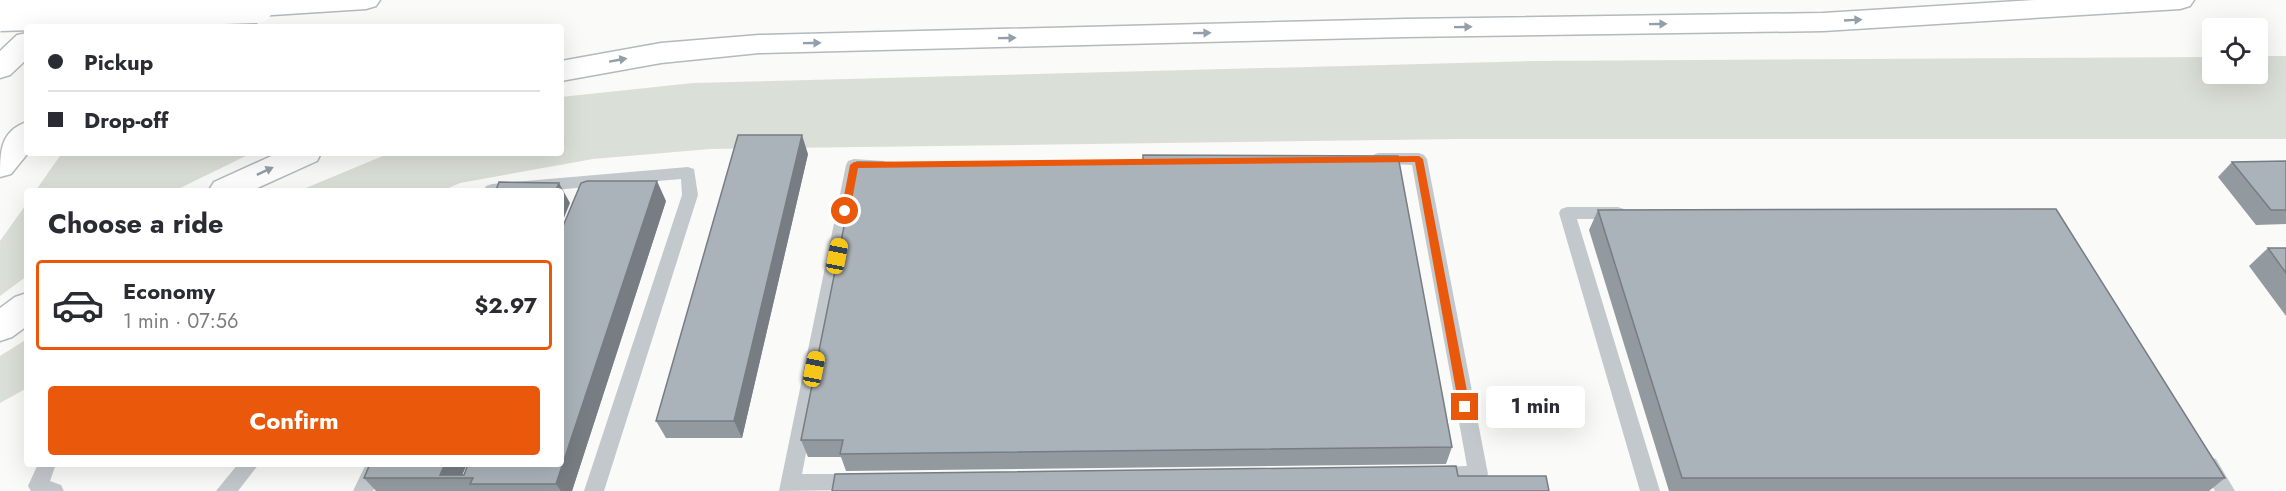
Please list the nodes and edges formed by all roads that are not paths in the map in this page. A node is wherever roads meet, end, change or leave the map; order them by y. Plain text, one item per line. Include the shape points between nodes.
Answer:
1 (67, 0) edge
2 (136, 0) edge
3 (366, 0) edge
4 (2180, 0) edge
5 (0, 15) edge
6 (46, 24) edge
7 (116, 24) edge
8 (24, 46) edge
9 (24, 49) edge
10 (0, 68) edge
11 (564, 70) edge
12 (0, 77) edge
13 (24, 137) edge
14 (299, 156) edge
15 (1360, 159) edge
16 (890, 165) edge
17 (0, 166) edge
18 (589, 181) junction
19 (229, 188) edge
20 (514, 188) edge
21 (581, 201) edge
22 (1638, 213) edge
23 (24, 310) edge
24 (0, 327) edge
25 (2201, 452) edge
26 (46, 467) edge
27 (247, 467) edge
28 (374, 467) edge
29 (1418, 475) edge
30 (875, 482) edge
31 (791, 487) edge
32 (54, 491) edge
33 (226, 491) edge
34 (363, 491) edge
35 (594, 491) edge
36 (1650, 491) edge
37 (2225, 491) edge

1 - 6 main road
2 - 7 main road
3 - 5 main road, bridge
11 -> 4 main road via 662,53 759,44 1823,21
8 - 10 main road
9 - 12 main road
13 - 17 main road
19 -> 14 main road
15 - 29 lane via 1419,159 1478,474
16 - 31 lane via 854,165
18 - 20 lane
18 - 21 lane
18 - 35 lane via 688,173 690,195
22 - 36 lane via 1567,213
23 - 24 main road
25 - 37 lane
26 - 32 lane via 38,486
27 - 33 lane
28 - 34 lane
30 - 31 lane

